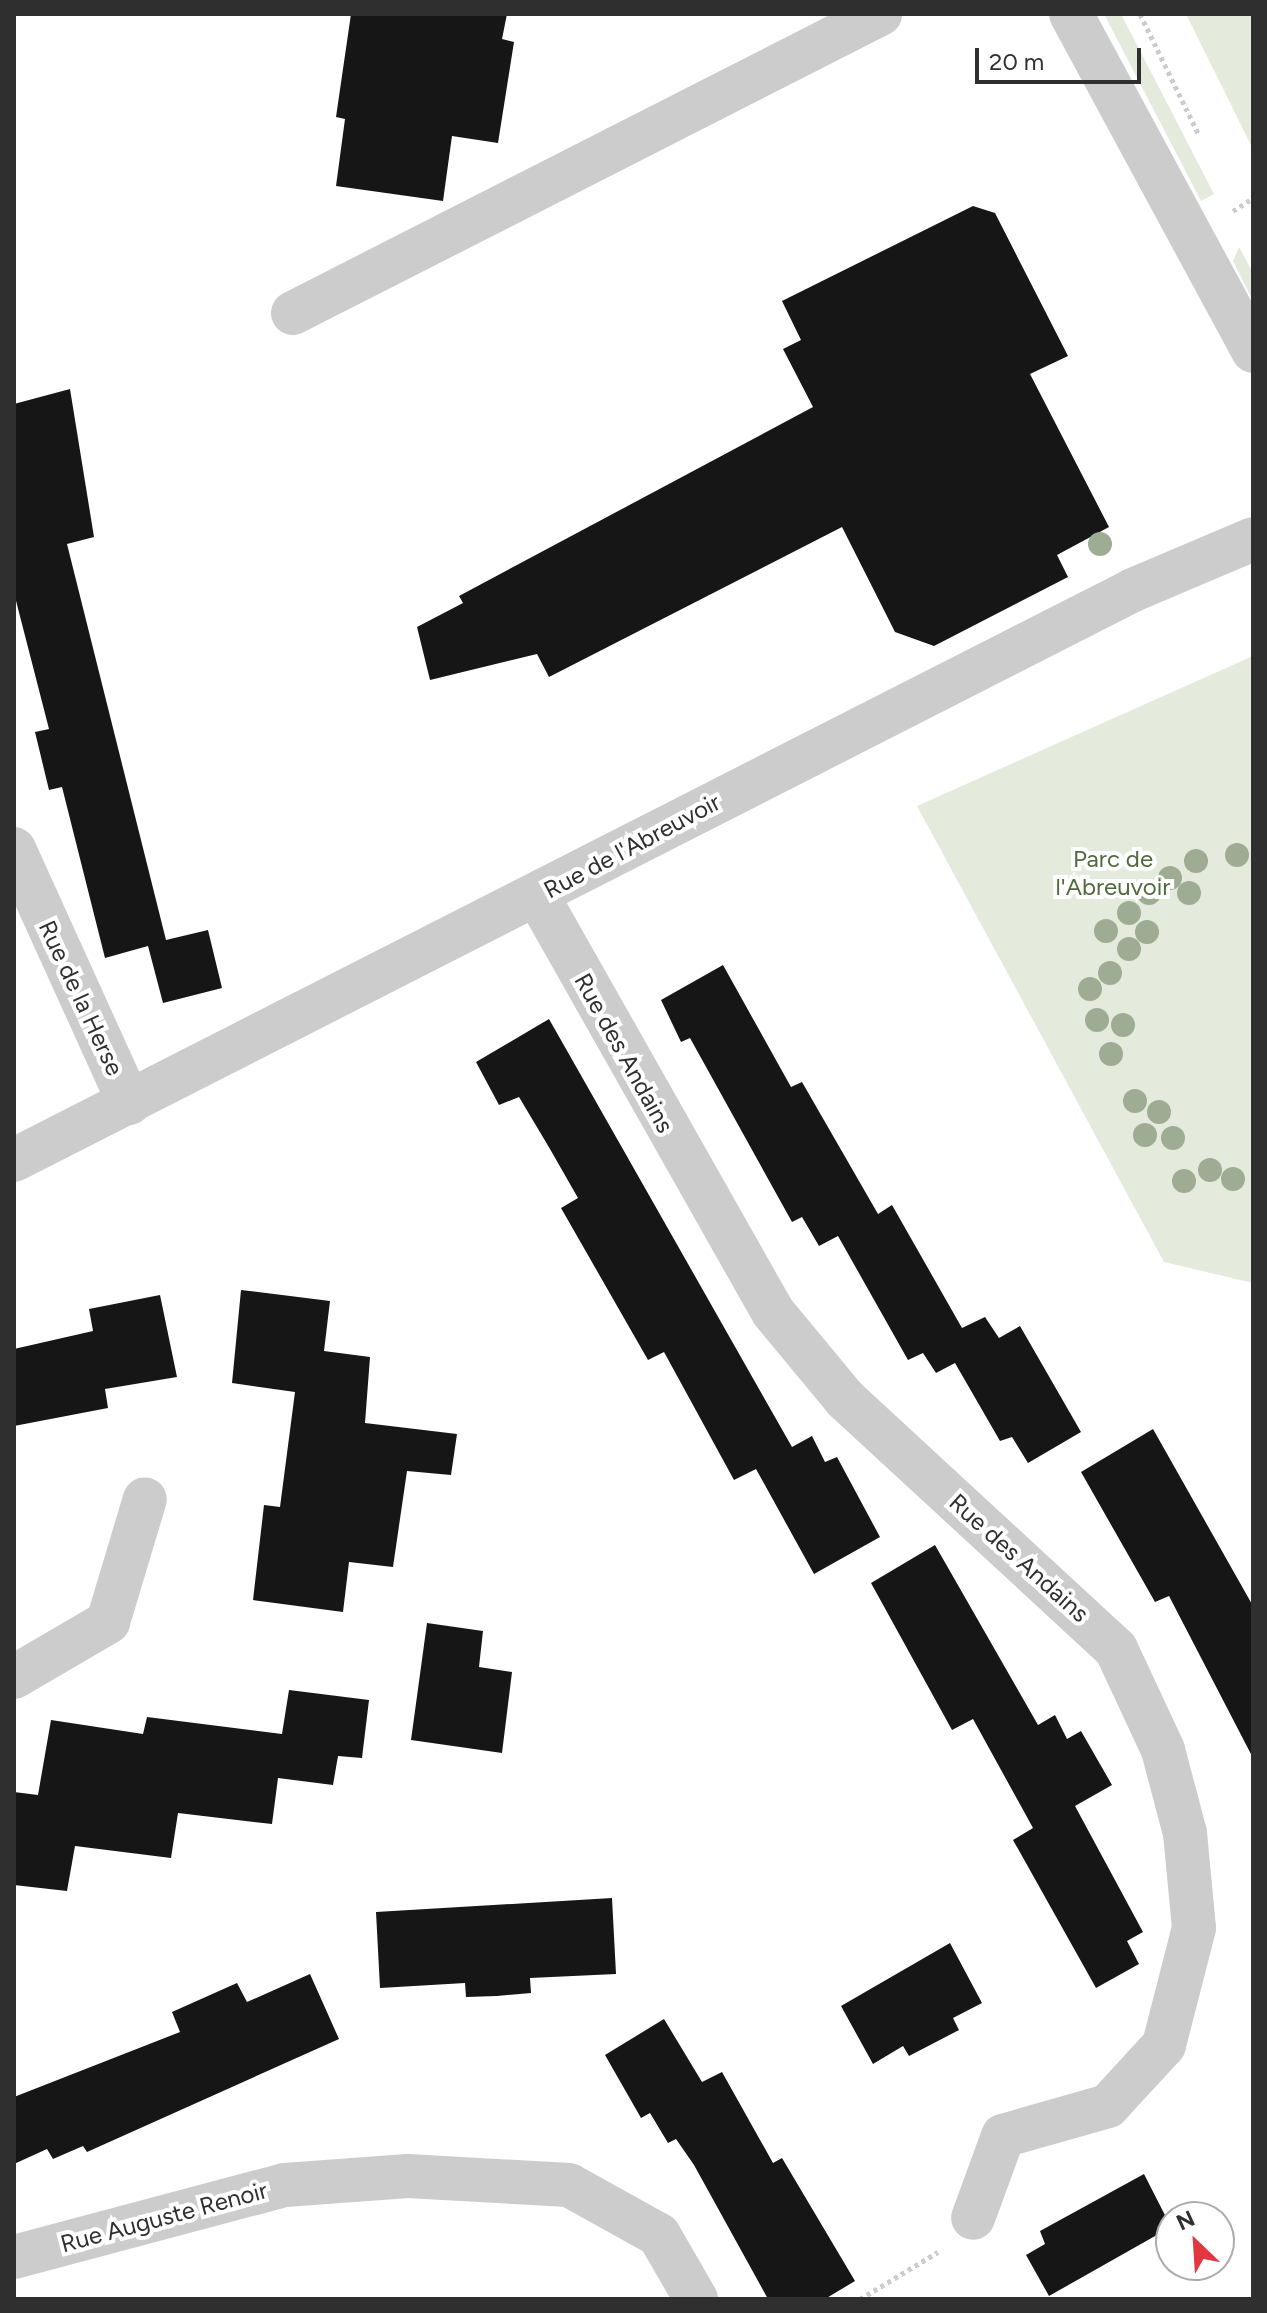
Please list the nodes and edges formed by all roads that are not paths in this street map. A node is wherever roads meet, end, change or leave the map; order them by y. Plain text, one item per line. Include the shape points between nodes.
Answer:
1 (880, 14) edge
2 (1071, 14) edge
3 (293, 313) dead end
4 (1253, 351) edge
5 (1253, 539) edge
6 (14, 849) edge
7 (537, 895) junction
8 (129, 1103) junction
9 (14, 1160) edge
10 (145, 1499) dead end
11 (14, 1677) edge
12 (973, 2218) road end
13 (14, 2257) edge
14 (696, 2299) edge

1 - 3 street
2 - 4 street
5 - 7 street, Rue de l'Abreuvoir via 1133,590
6 - 8 street, Rue de la Herse
7 - 8 street, Rue de l'Abreuvoir
7 - 12 street, Rue des Andains via 773,1312 845,1399 1108,1640 1129,1667 1163,1750 1185,1833 1194,1928 1164,2045 1108,2106 1003,2136
8 - 9 street, Rue de l'Abreuvoir
10 - 11 street via 108,1622
13 - 14 street, Rue Auguste Renoir via 285,2185 408,2176 569,2185 659,2235

